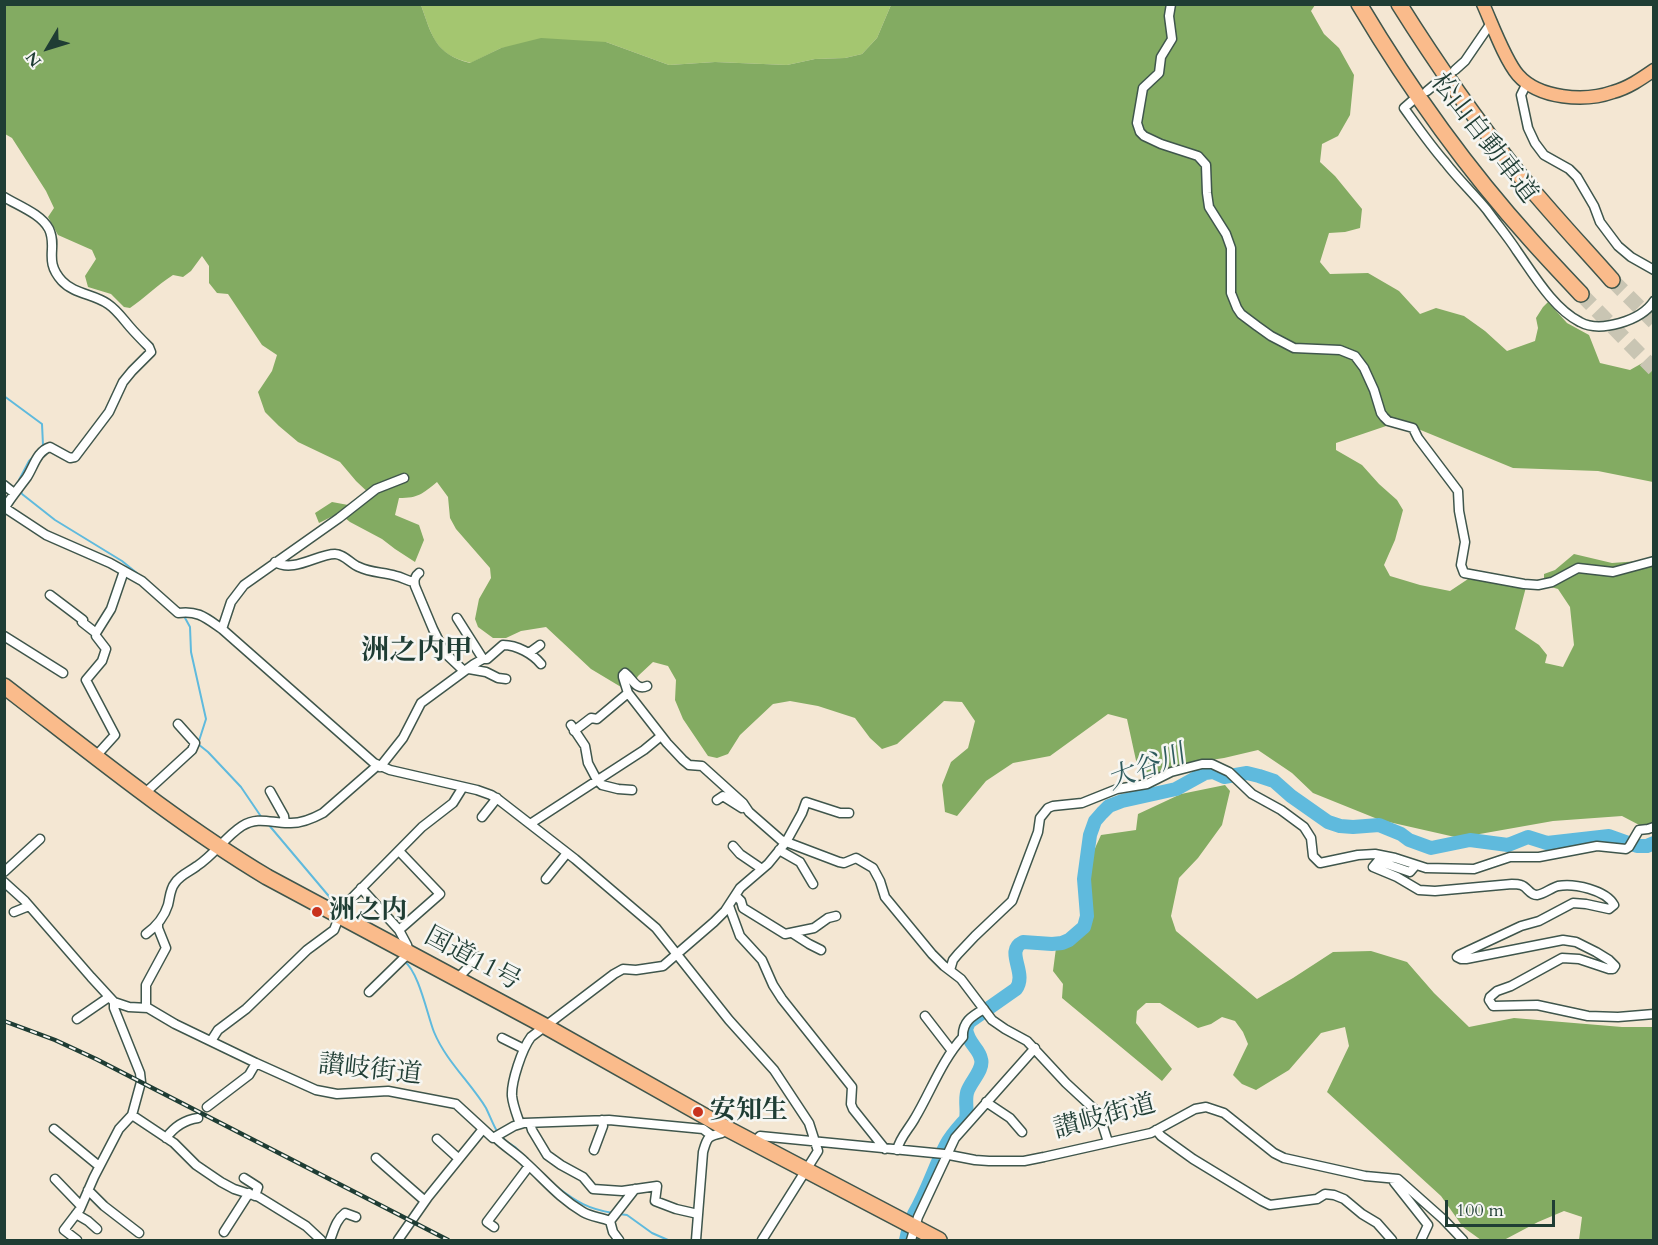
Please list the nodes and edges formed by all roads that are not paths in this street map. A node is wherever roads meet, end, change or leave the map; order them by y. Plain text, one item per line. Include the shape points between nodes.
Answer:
1 (1171, 4) edge
2 (1359, 4) edge
3 (1399, 4) edge
4 (1483, 4) edge
5 (1491, 23) junction
6 (1455, 70) dead end
7 (1653, 70) edge
8 (1439, 81) dead end
9 (1527, 83) junction
10 (1427, 91) dead end
11 (1412, 101) dead end
12 (4, 197) edge
13 (1653, 270) edge
14 (1612, 279) tunnel mouth
15 (1581, 294) tunnel mouth
16 (1653, 301) edge
17 (404, 478) dead end
18 (4, 485) edge
19 (14, 493) junction
20 (5, 508) edge
21 (1653, 561) edge
22 (275, 562) junction
23 (124, 571) junction
24 (419, 573) dead end
25 (414, 582) junction
26 (50, 595) dead end
27 (457, 618) dead end
28 (222, 629) junction
29 (96, 633) junction
30 (5, 638) edge
31 (540, 645) dead end
32 (529, 653) junction
33 (483, 659) junction
34 (541, 664) dead end
35 (467, 670) junction
36 (63, 673) dead end
37 (507, 679) dead end
38 (4, 686) edge
39 (647, 686) dead end
40 (628, 693) junction
41 (178, 724) dead end
42 (661, 736) junction
43 (96, 756) junction
44 (379, 766) junction
45 (597, 780) junction
46 (463, 787) junction
47 (632, 790) dead end
48 (270, 791) dead end
49 (145, 793) junction
50 (497, 798) junction
51 (717, 800) dead end
52 (747, 808) junction
53 (849, 813) dead end
54 (482, 817) dead end
55 (285, 823) junction
56 (530, 824) junction
57 (1653, 827) edge
58 (40, 839) dead end
59 (786, 842) junction
60 (733, 846) dead end
61 (219, 847) junction
62 (779, 850) junction
63 (399, 851) junction
64 (567, 853) junction
65 (819, 855) junction
66 (1416, 865) junction
67 (762, 869) junction
68 (806, 870) junction
69 (4, 872) edge
70 (546, 879) dead end
71 (4, 882) edge
72 (813, 884) dead end
73 (361, 888) junction
74 (736, 896) junction
75 (29, 906) junction
76 (729, 906) junction
77 (14, 912) dead end
78 (836, 915) dead end
79 (340, 916) junction
80 (158, 924) junction
81 (399, 930) junction
82 (792, 933) junction
83 (146, 934) dead end
84 (821, 950) dead end
85 (677, 954) junction
86 (412, 955) junction
87 (478, 957) dead end
88 (950, 970) junction
89 (422, 973) dead end
90 (457, 979) junction
91 (369, 992) dead end
92 (111, 999) junction
93 (146, 1007) junction
94 (984, 1009) junction
95 (1653, 1014) edge
96 (925, 1016) dead end
97 (77, 1019) dead end
98 (544, 1026) junction
99 (502, 1038) dead end
100 (211, 1041) junction
101 (1035, 1048) junction
102 (524, 1049) junction
103 (952, 1051) junction
104 (256, 1063) junction
105 (986, 1102) junction
106 (207, 1107) dead end
107 (132, 1115) junction
108 (198, 1118) dead end
109 (602, 1120) junction
110 (531, 1123) junction
111 (520, 1124) junction
112 (54, 1129) dead end
113 (483, 1129) junction
114 (1156, 1130) junction
115 (718, 1131) junction
116 (1022, 1132) dead end
117 (166, 1138) junction
118 (496, 1138) junction
119 (436, 1139) dead end
120 (813, 1141) junction
121 (1108, 1142) junction
122 (754, 1143) junction
123 (885, 1149) junction
124 (594, 1150) dead end
125 (897, 1150) junction
126 (943, 1154) junction
127 (376, 1158) dead end
128 (458, 1158) junction
129 (99, 1166) junction
130 (529, 1166) junction
131 (806, 1170) junction
132 (244, 1178) dead end
133 (55, 1179) dead end
134 (1392, 1179) junction
135 (635, 1189) junction
136 (88, 1190) junction
137 (252, 1195) junction
138 (425, 1201) junction
139 (79, 1210) junction
140 (698, 1214) junction
141 (356, 1216) dead end
142 (610, 1221) junction
143 (494, 1227) dead end
144 (97, 1229) dead end
145 (224, 1232) dead end
146 (313, 1232) junction
147 (614, 1232) junction
148 (139, 1233) dead end
149 (913, 1234) edge
150 (77, 1240) edge
151 (307, 1240) edge
152 (321, 1240) edge
153 (330, 1240) edge
154 (398, 1240) edge
155 (607, 1240) edge
156 (620, 1240) edge
157 (696, 1240) edge
158 (762, 1240) edge
159 (939, 1240) edge
160 (1392, 1240) edge
161 (1421, 1240) edge
162 (1463, 1240) edge

1 - 21 street via 1172,39 1161,57 1159,73 1142,91 1137,123 1140,132 1161,144 1198,156 1206,165 1207,200 1229,240 1231,293 1241,314 1294,348 1340,350 1355,356 1384,417 1413,428 1458,491 1465,542 1461,565 1464,573 1538,585 1578,568 1613,572
2 - 15 highway, 松山自動車道 via 1434,119 1530,239
3 - 14 highway, 松山自動車道 via 1518,173
4 - 5 main road
5 - 6 street
5 - 9 main road via 1511,64
7 - 9 main road via 1621,90 1593,97 1558,95
8 - 10 street
9 - 13 street via 1521,95 1535,143 1544,155 1577,177 1600,222 1618,246
11 - 16 street via 1404,108 1555,302 1574,319 1595,326 1630,321
12 - 19 street via 37,216 48,228 51,262 63,282 108,304 151,352 123,382 109,412 75,457 46,448
17 - 22 street via 376,489
18 - 19 street
19 - 20 street
20 - 23 street via 46,535
22 - 25 street via 287,565 341,555 357,567
22 - 28 street via 237,593
23 - 28 street via 142,581 178,613 204,616
23 - 29 street via 111,609
24 - 25 street
25 - 35 street via 445,653
26 - 29 street
27 - 33 street
28 - 44 street
29 - 43 street via 106,649 105,655 86,680 115,735
30 - 36 street via 34,651
31 - 32 street
32 - 33 street via 507,644
32 - 34 street
33 - 35 street
35 - 37 street
35 - 44 street via 421,703 403,738
38 - 43 highway, 国道11号
39 - 40 street via 640,688 625,673
40 - 42 street
40 - 45 street via 597,719 572,728 585,746
41 - 49 street via 195,743 192,750
42 - 45 street
42 - 52 street via 683,760 689,765 702,765
43 - 49 highway, 国道11号
44 - 46 street
44 - 55 street via 323,813 303,822
45 - 47 street via 602,785
45 - 56 street
46 - 50 street
46 - 63 street via 453,802
48 - 55 street
49 - 61 highway, 国道11号
50 - 54 street
50 - 56 street
51 - 52 street via 723,796 742,809
52 - 59 street
53 - 59 street via 806,802
55 - 61 street via 253,821
56 - 64 street
57 - 66 street via 1639,830 1626,849 1597,846 1539,857 1510,857 1474,869
58 - 69 street
59 - 62 street
59 - 65 street
60 - 67 street
61 - 79 highway, 国道11号
61 - 80 street via 176,881
62 - 67 street
62 - 68 street
63 - 73 street
63 - 81 street via 440,894
64 - 70 street
64 - 85 street via 656,928
65 - 68 street
65 - 88 street via 844,862 856,858 873,868 885,897
66 - 88 street via 1375,854 1320,863 1313,856 1309,833 1296,820 1252,794 1229,772 1202,764 1083,803 1048,808 1040,818 1012,901 958,954
66 - 95 street via 1410,872 1378,861 1373,867 1419,890 1512,884 1521,885 1534,895 1569,885 1592,890 1613,902 1609,909 1573,903 1459,955 1466,959 1563,940 1576,942 1615,966 1609,969 1562,957 1497,991 1490,996 1493,1006 1538,1005 1588,1016
67 - 74 street
68 - 72 street
71 - 75 street
73 - 79 street
73 - 81 street
74 - 76 street
74 - 82 street via 743,908 785,934
75 - 77 street
75 - 92 street
76 - 85 street
76 - 123 street via 740,936 762,960 782,999 852,1087 853,1109
78 - 82 street via 814,928
79 - 86 highway, 国道11号
79 - 100 street via 334,930 218,1030
80 - 83 street
80 - 93 street via 165,951 146,985
81 - 86 street
82 - 84 street
85 - 98 street via 663,966 623,969
85 - 120 street via 774,1070 808,1123
86 - 89 street
86 - 90 highway, 国道11号
86 - 91 street
87 - 90 street
88 - 94 street
90 - 98 highway, 国道11号
92 - 93 street, 讃岐街道 via 129,1007
92 - 97 street
92 - 107 street via 141,1077
93 - 100 street, 讃岐街道
94 - 101 street via 992,1020
94 - 103 street via 966,1021 963,1037
96 - 103 street
98 - 102 street
98 - 115 highway, 国道11号
99 - 102 street
100 - 104 street, 讃岐街道
101 - 105 street
101 - 121 street via 1100,1117
102 - 111 street via 512,1090
103 - 125 street via 899,1140
104 - 106 street via 249,1075
104 - 113 street, 讃岐街道 via 327,1092 388,1091 450,1102 460,1106
105 - 116 street via 1010,1118
105 - 126 street
107 - 117 street
107 - 129 street via 119,1129
108 - 117 street via 173,1129
109 - 110 street
109 - 115 street
109 - 124 street
110 - 111 street
110 - 135 street via 547,1155 583,1177 593,1189
111 - 118 street
112 - 129 street
113 - 118 street, 讃岐街道
113 - 128 street
114 - 121 street, 讃岐街道
114 - 134 street, 讃岐街道 via 1206,1107 1224,1113 1284,1158
114 - 160 street via 1194,1160 1262,1202 1270,1205 1334,1195 1377,1223
115 - 122 highway, 国道11号
115 - 140 street via 706,1140 703,1152
117 - 137 street via 221,1182
118 - 130 street, 讃岐街道
119 - 128 street
120 - 122 street, 讃岐街道 via 760,1136
120 - 123 street, 讃岐街道
120 - 131 street via 818,1151
121 - 126 street, 讃岐街道 via 1024,1161 975,1161
122 - 131 highway, 国道11号
123 - 125 street, 讃岐街道
125 - 126 street, 讃岐街道
126 - 149 street
127 - 138 street
128 - 138 street
129 - 136 street
130 - 142 street, 讃岐街道 via 567,1202 586,1214
130 - 143 street via 487,1222
131 - 149 highway, 国道11号
131 - 158 street
132 - 137 street via 258,1187
133 - 139 street
134 - 161 street via 1428,1225
134 - 162 street, 讃岐街道 via 1404,1184
135 - 140 street via 657,1186 655,1201
135 - 142 street
136 - 139 street
136 - 148 street
137 - 145 street
137 - 146 street
138 - 154 street
139 - 144 street
139 - 150 street via 64,1230
140 - 157 street
141 - 153 street via 342,1215
142 - 147 street
146 - 151 street
146 - 152 street
147 - 155 street
147 - 156 street
149 - 159 highway, 国道11号

